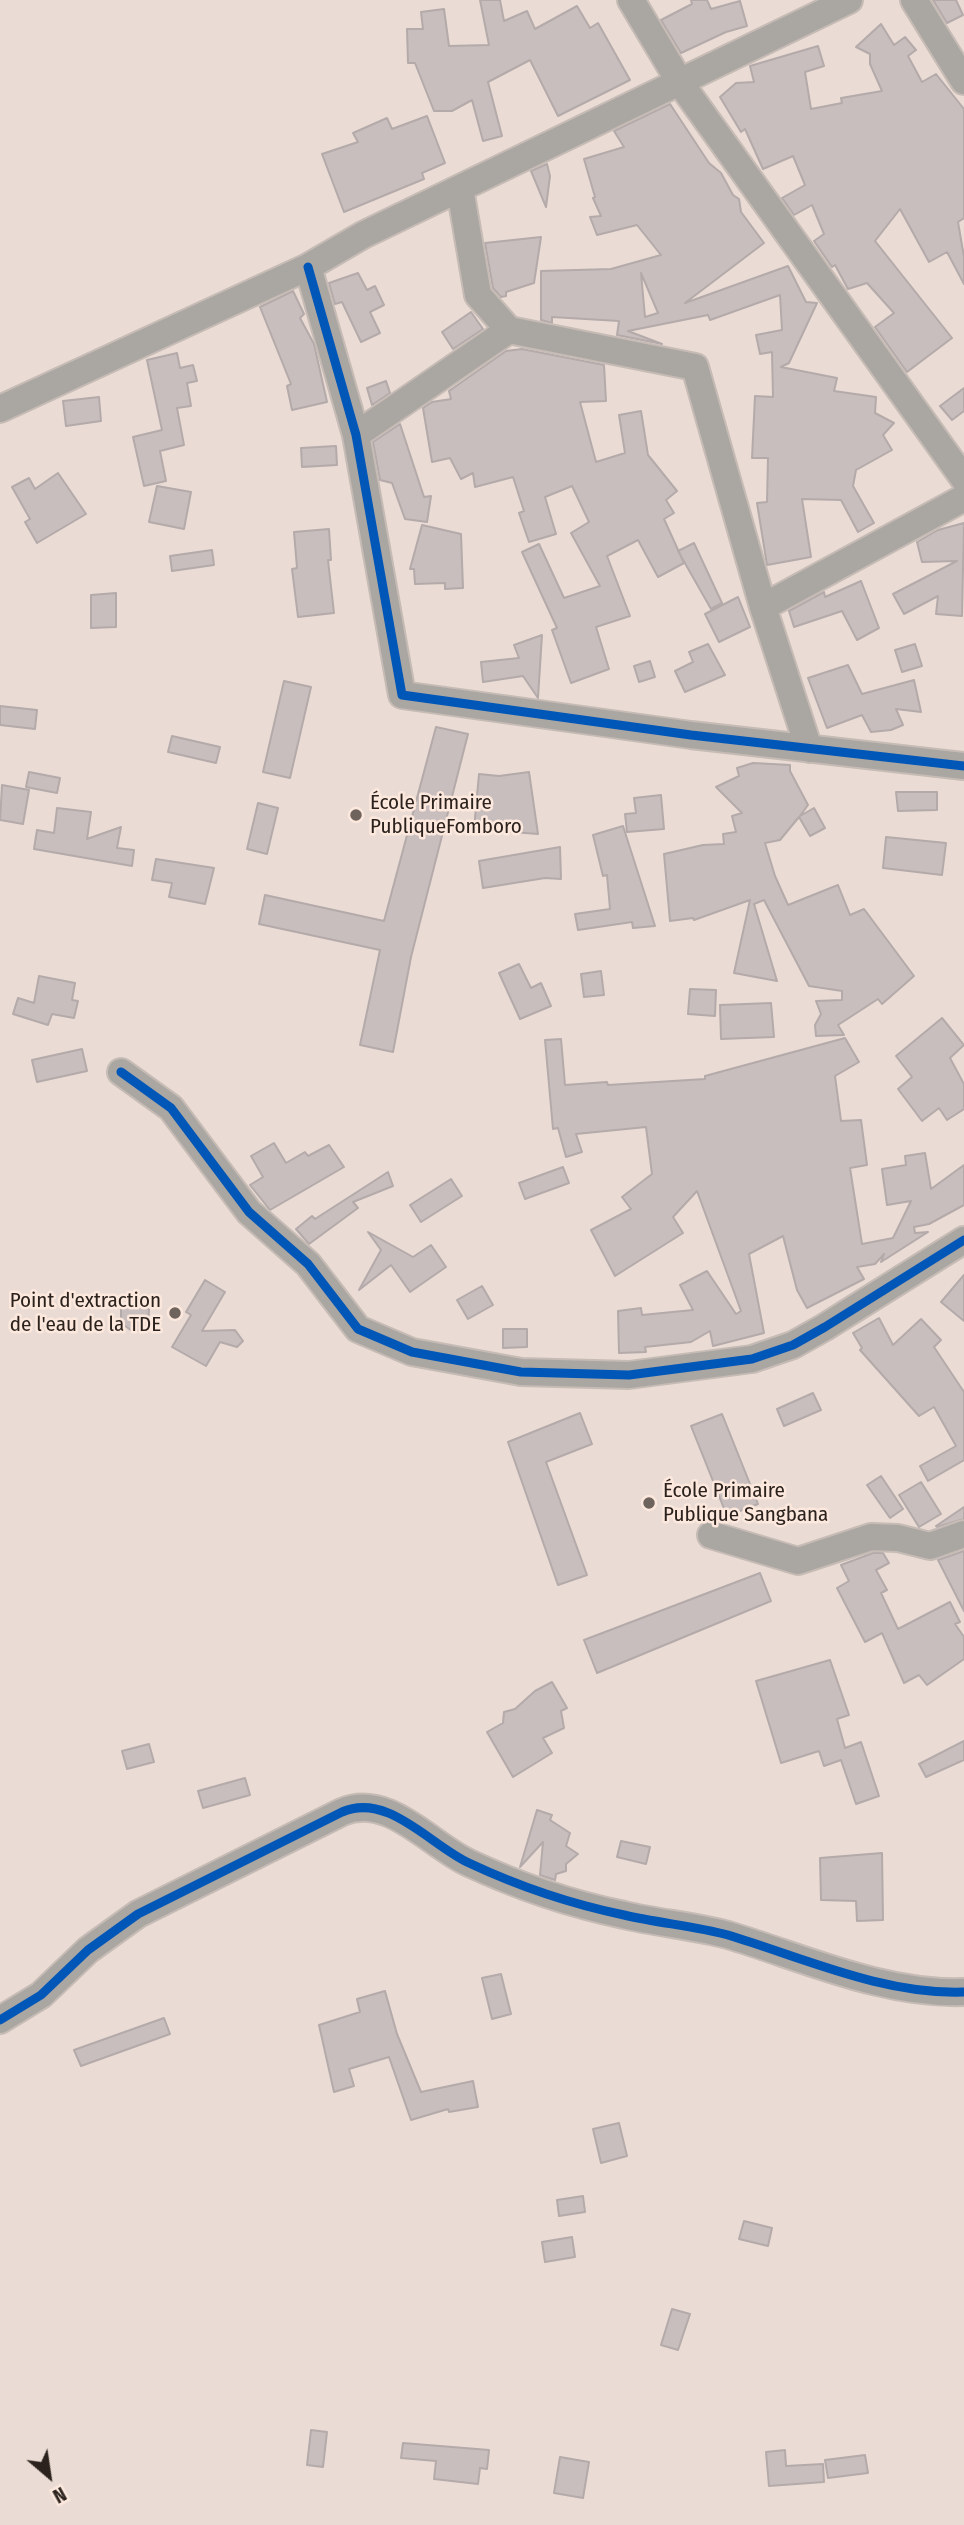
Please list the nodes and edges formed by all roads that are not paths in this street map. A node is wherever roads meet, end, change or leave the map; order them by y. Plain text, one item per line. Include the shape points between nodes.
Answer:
1 (631, 0) edge
2 (849, 0) edge
3 (914, 0) edge
4 (964, 81) edge
5 (681, 83) junction
6 (460, 189) junction
7 (308, 267) junction
8 (509, 330) junction
9 (0, 409) edge
10 (356, 435) junction
11 (964, 479) edge
12 (964, 498) edge
13 (763, 607) junction
14 (809, 748) junction
15 (964, 766) edge
16 (121, 1072) dead end
17 (964, 1240) edge
18 (964, 1534) edge
19 (711, 1535) dead end
20 (964, 1992) edge
21 (0, 2020) edge

1 - 5 street
2 - 5 street
3 - 4 street
5 - 6 street
5 - 11 street
6 - 7 street
6 - 8 street via 478,295
7 - 9 street
7 - 10 street
8 - 10 street
8 - 13 street via 695,367
10 - 14 street via 402,695
12 - 13 street
13 - 14 street
14 - 15 street
16 - 17 street via 171,1108 249,1212 308,1264 358,1329 412,1352 521,1372 629,1375 752,1359 814,1333
18 - 19 street via 930,1546 871,1537 797,1561
20 - 21 street via 932,1993 876,1980 725,1934 622,1915 538,1892 466,1862 387,1812 366,1805 342,1812 138,1914 88,1950 41,1995

